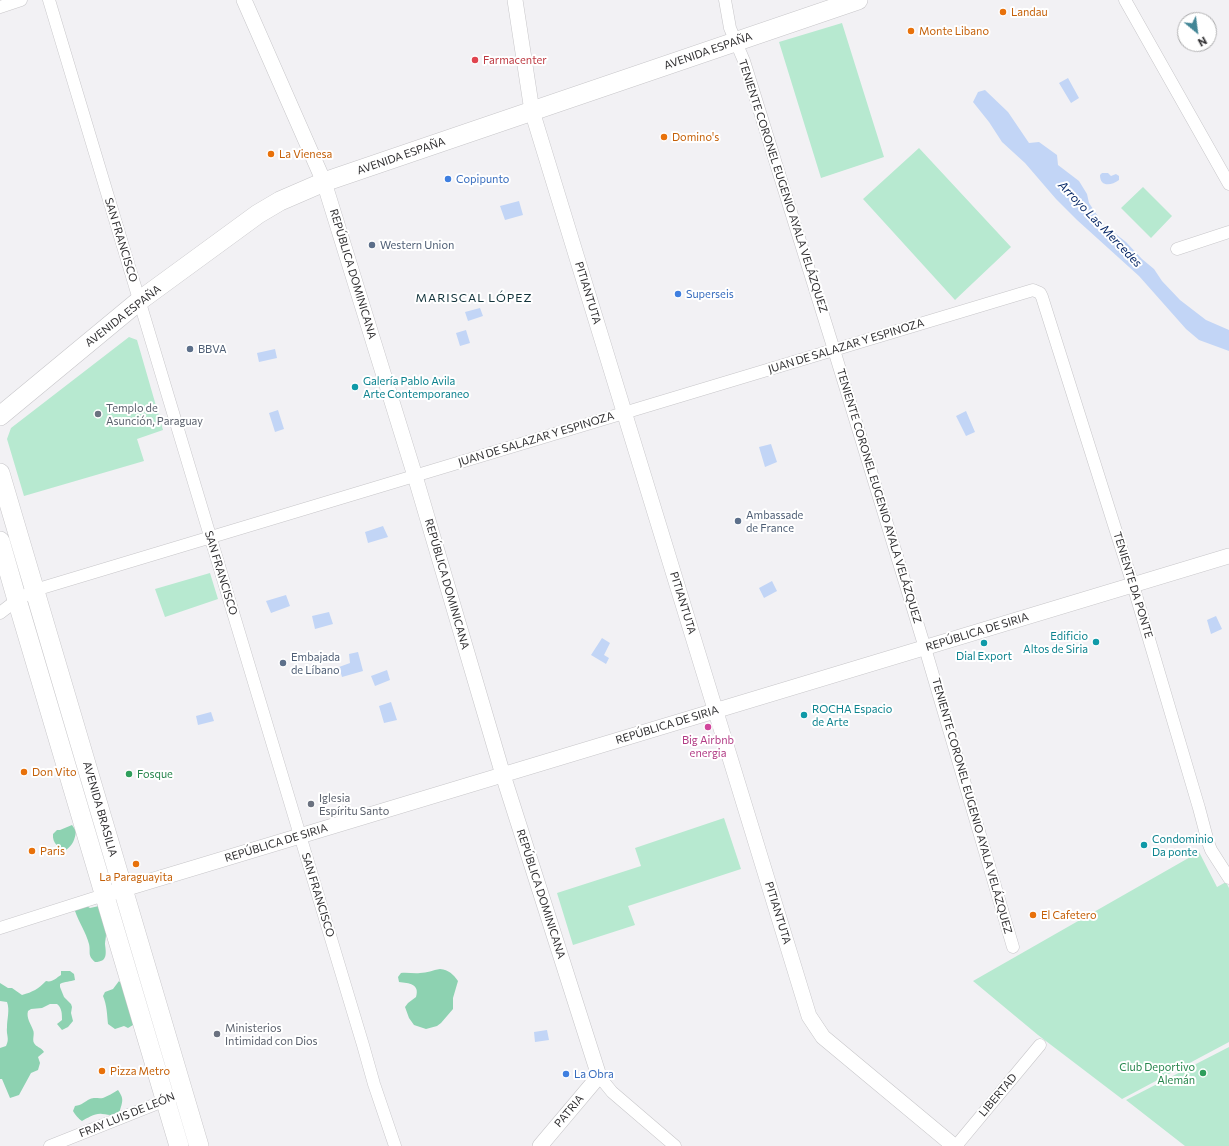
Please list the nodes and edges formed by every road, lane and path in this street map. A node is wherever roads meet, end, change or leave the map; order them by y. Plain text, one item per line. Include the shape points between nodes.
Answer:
1 (21, 0) edge
2 (49, 0) edge
3 (244, 0) edge
4 (515, 0) edge
5 (725, 0) edge
6 (858, 0) edge
7 (1125, 0) edge
8 (0, 7) edge
9 (736, 42) junction
10 (532, 111) junction
11 (324, 182) junction
12 (1229, 184) edge
13 (1229, 232) edge
14 (1177, 249) dead end
15 (1037, 291) joint
16 (139, 301) junction
17 (834, 350) junction
18 (625, 413) junction
19 (0, 416) edge
20 (0, 473) edge
21 (415, 476) junction
22 (210, 537) junction
23 (0, 541) edge
24 (1229, 556) edge
25 (1133, 585) junction
26 (35, 590) junction
27 (17, 600) junction
28 (0, 613) edge
29 (925, 648) junction
30 (716, 711) junction
31 (503, 775) junction
32 (300, 836) junction
33 (1229, 878) edge
34 (123, 889) junction
35 (104, 895) junction
36 (0, 928) edge
37 (1013, 948) dead end
38 (1040, 1045) dead end
39 (599, 1076) junction
40 (183, 1093) junction
41 (165, 1100) junction
42 (50, 1146) edge
43 (179, 1146) edge
44 (199, 1146) edge
45 (395, 1146) edge
46 (540, 1146) edge
47 (675, 1146) edge
48 (955, 1146) edge

1 - 8 street
2 - 16 street, SAN FRANCISCO
3 - 11 street, REPÚBLICA DOMINICANA
4 - 10 street, PITIANTUTA
5 - 9 street, TENIENTE CORONEL EUGENIO AYALA VELÁZQUEZ via 730,28
6 - 9 main road, AVENIDA ESPAÑA
7 - 12 street
9 - 10 main road, AVENIDA ESPAÑA
9 - 17 street, TENIENTE CORONEL EUGENIO AYALA VELÁZQUEZ
10 - 11 main road, AVENIDA ESPAÑA
10 - 18 street, PITIANTUTA
11 - 16 main road, AVENIDA ESPAÑA via 280,201 258,214
11 - 21 street, REPÚBLICA DOMINICANA
13 - 14 street
15 - 17 street, JUAN DE SALAZAR Y ESPINOZA via 1029,291
15 - 25 street, TENIENTE DA PONTE via 1042,296
16 - 19 main road, AVENIDA ESPAÑA
16 - 22 street, SAN FRANCISCO
17 - 18 street, JUAN DE SALAZAR Y ESPINOZA
17 - 29 street, TENIENTE CORONEL EUGENIO AYALA VELÁZQUEZ
18 - 21 street, JUAN DE SALAZAR Y ESPINOZA
18 - 30 street, PITIANTUTA
20 - 26 main road, AVENIDA BRASILIA
21 - 22 street, JUAN DE SALAZAR Y ESPINOZA
21 - 31 street, REPÚBLICA DOMINICANA
22 - 26 street, JUAN DE SALAZAR Y ESPINOZA
22 - 32 street, SAN FRANCISCO
23 - 27 main road, AVENIDA BRASILIA
24 - 25 street, REPÚBLICA DE SIRIA
25 - 29 street, REPÚBLICA DE SIRIA
25 - 33 street, TENIENTE DA PONTE via 1208,842
26 - 27 street, JUAN DE SALAZAR Y ESPINOZA
26 - 34 main road, AVENIDA BRASILIA
27 - 28 street, JUAN DE SALAZAR Y ESPINOZA
27 - 35 main road, AVENIDA BRASILIA
29 - 30 street, REPÚBLICA DE SIRIA
29 - 37 street, TENIENTE CORONEL EUGENIO AYALA VELÁZQUEZ
30 - 31 street, REPÚBLICA DE SIRIA
30 - 48 street, PITIANTUTA via 809,1016 822,1037
31 - 32 street, REPÚBLICA DE SIRIA
31 - 39 street, REPÚBLICA DOMINICANA
32 - 34 street, REPÚBLICA DE SIRIA
32 - 45 street, SAN FRANCISCO
34 - 35 street, REPÚBLICA DE SIRIA
34 - 40 main road, AVENIDA BRASILIA
35 - 36 street
35 - 41 main road, AVENIDA BRASILIA
38 - 48 street, LIBERTAD
39 - 46 street, PATRIA
39 - 47 street, REPÚBLICA DOMINICANA via 612,1092
40 - 41 street, FRAY LUIS DE LEÓN
40 - 44 main road, AVENIDA BRASILIA
41 - 42 street, FRAY LUIS DE LEÓN
41 - 43 main road, AVENIDA BRASILIA

